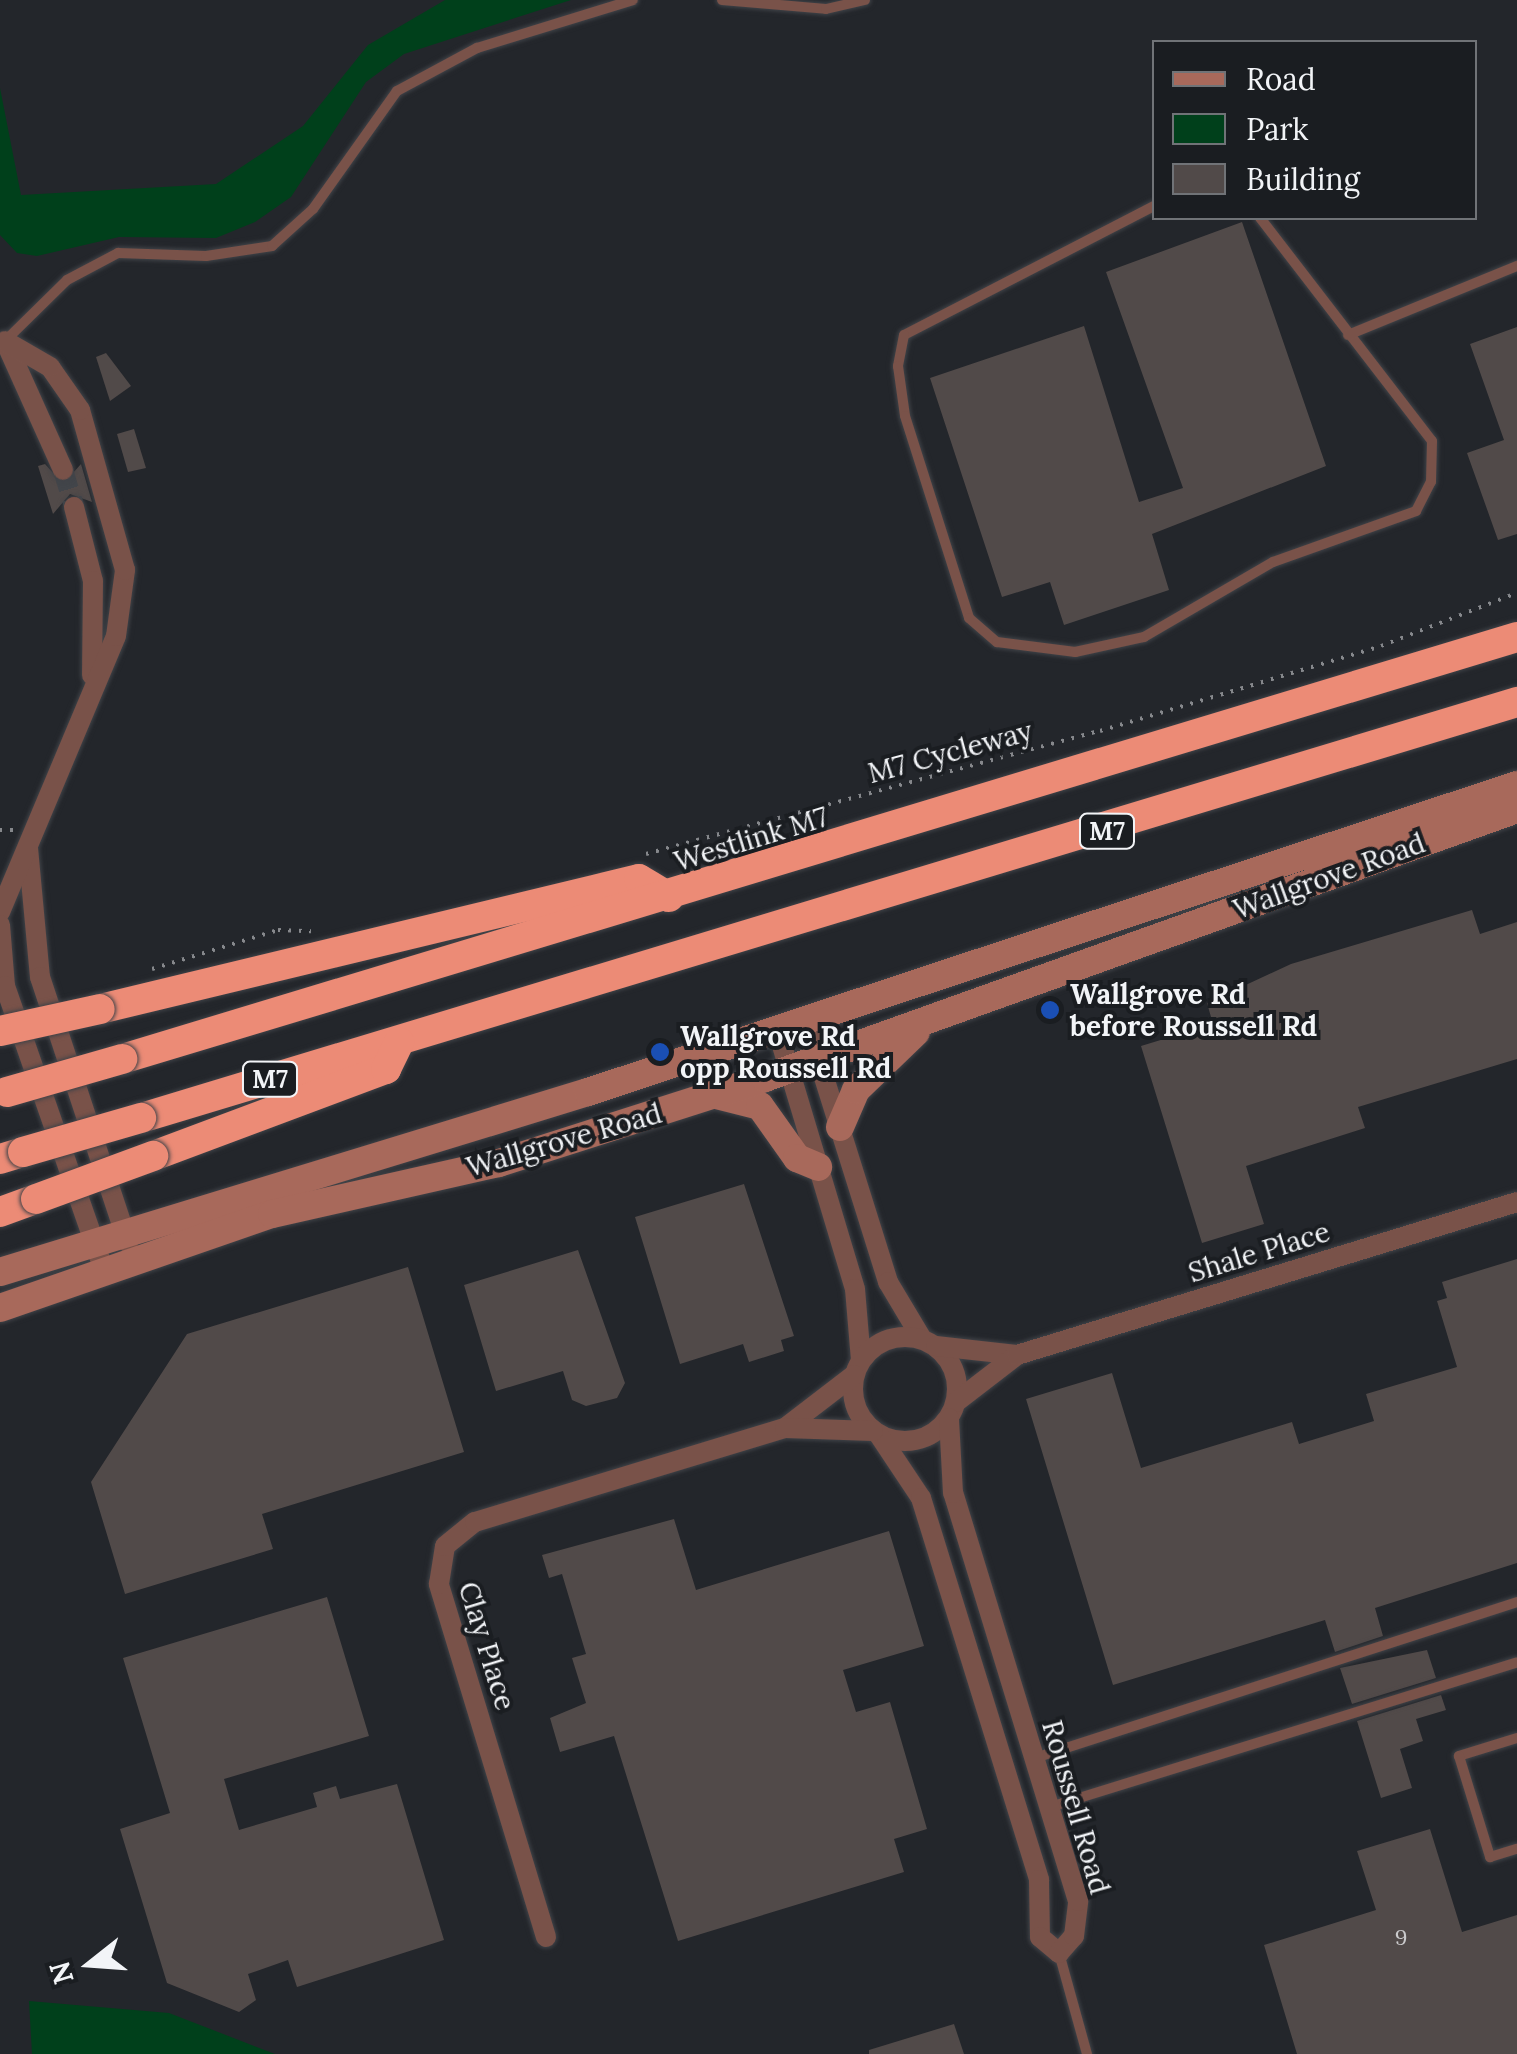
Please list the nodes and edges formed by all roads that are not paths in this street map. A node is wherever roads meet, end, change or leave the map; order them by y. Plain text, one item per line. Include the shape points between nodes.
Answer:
1 (633, 0) edge
2 (722, 0) edge
3 (866, 0) edge
4 (794, 3) edge
5 (1152, 207) edge
6 (1262, 220) edge
7 (1517, 266) edge
8 (1348, 335) junction
9 (2, 339) edge
10 (63, 470) tunnel mouth
11 (74, 508) tunnel mouth
12 (1517, 637) edge
13 (92, 677) junction
14 (1517, 702) edge
15 (1517, 785) edge
16 (1517, 809) edge
17 (29, 831) junction
18 (669, 897) junction
19 (0, 912) edge
20 (0, 925) edge
21 (806, 1020) junction
22 (919, 1026) junction
23 (777, 1029) junction
24 (0, 1031) edge
25 (398, 1042) junction
26 (820, 1060) junction
27 (790, 1069) junction
28 (4, 1093) edge
29 (713, 1094) junction
30 (840, 1127) junction
31 (11, 1156) edge
32 (818, 1168) junction
33 (1517, 1202) edge
34 (0, 1212) edge
35 (124, 1229) junction
36 (94, 1238) junction
37 (132, 1258) junction
38 (104, 1270) junction
39 (0, 1272) edge
40 (0, 1308) edge
41 (929, 1343) junction
42 (1017, 1355) junction
43 (858, 1368) junction
44 (953, 1410) junction
45 (785, 1428) junction
46 (876, 1433) junction
47 (1517, 1602) edge
48 (1517, 1662) edge
49 (1517, 1738) edge
50 (1034, 1758) junction
51 (1049, 1808) junction
52 (1517, 1849) edge
53 (546, 1937) dead end
54 (1060, 1953) junction
55 (1086, 2054) edge

1 - 9 lane via 477,48 398,91 313,209 272,246 206,256 118,253 67,280
2 - 4 lane
3 - 4 lane
5 - 8 lane via 904,335 898,366 905,416 969,618 997,642 1075,652 1144,637 1273,562 1416,511 1431,482 1432,441
6 - 8 lane
7 - 8 lane
9 - 10 street via 30,381
9 - 13 street via 50,366 100,462 125,570 116,636
11 - 13 street via 93,581
12 - 18 highway, Westlink M7 / M7
13 - 17 street
14 - 25 highway, M7
15 - 21 main road, Wallgrove Road
16 - 22 main road, Wallgrove Road
17 - 19 street
17 - 35 street via 40,977
18 - 24 highway, bridge via 639,879
18 - 28 highway, Westlink M7 / M7, bridge
20 - 36 street via 4,986
21 - 23 main road, Wallgrove Road
21 - 26 street
22 - 26 main road, Wallgrove Road
22 - 30 main road via 910,1046 856,1090
23 - 27 street
23 - 35 main road, Wallgrove Road
25 - 31 highway, M7, bridge
25 - 34 highway, bridge via 386,1069
26 - 27 main road, Wallgrove Road
26 - 30 street
27 - 29 main road, Wallgrove Road
27 - 32 street
29 - 32 main road via 760,1106 797,1158
29 - 37 main road, Wallgrove Road via 499,1163 272,1214
30 - 41 street via 888,1282
32 - 43 street via 855,1289
33 - 42 street, Shale Place
35 - 36 main road, Wallgrove Road
35 - 37 street
36 - 38 street
36 - 39 main road, Wallgrove Road
37 - 38 main road, Wallgrove Road
38 - 40 main road, Wallgrove Road
41 - 42 street, Shale Place
41 - 43 street via 882,1342
41 - 44 street via 954,1371
42 - 44 street, Shale Place
43 - 45 street, Clay Place
43 - 46 street via 855,1406
44 - 46 street via 918,1440
44 - 50 street, Roussell Road via 953,1493
45 - 46 street, Clay Place
45 - 53 street, Clay Place via 475,1522 441,1555 439,1584
46 - 54 street, Roussell Road via 920,1498 1038,1880 1043,1946
47 - 50 lane
48 - 51 lane
49 - 52 lane via 1459,1756 1490,1857
50 - 51 street, Roussell Road
51 - 54 street, Roussell Road via 1078,1901 1074,1936
54 - 55 lane

